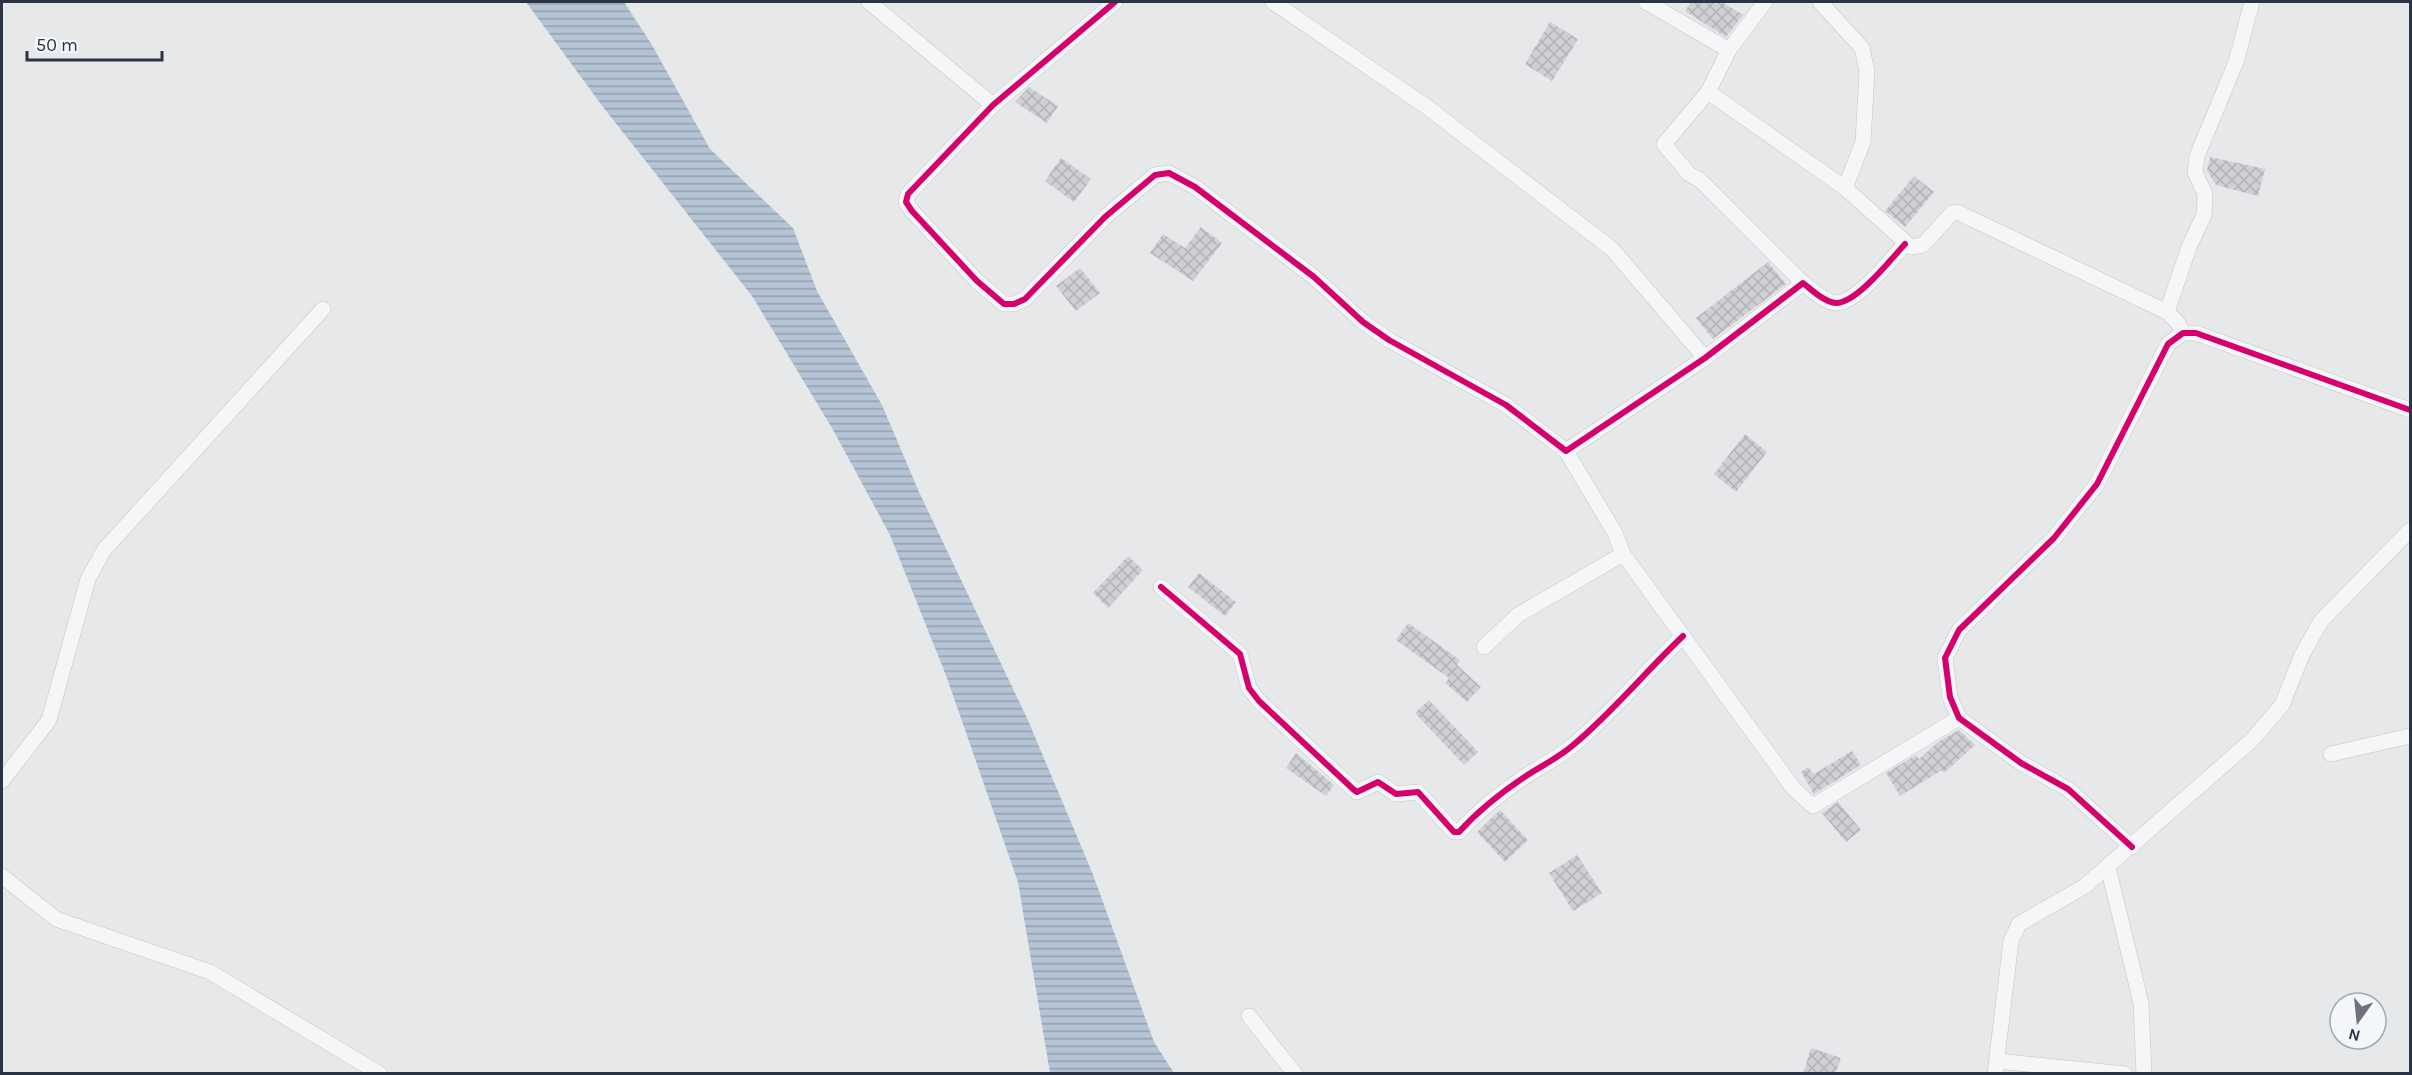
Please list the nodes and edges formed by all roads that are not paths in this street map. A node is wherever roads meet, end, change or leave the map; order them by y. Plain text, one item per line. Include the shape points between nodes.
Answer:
1 (869, 2) edge
2 (1115, 2) edge
3 (1274, 2) edge
4 (1646, 2) edge
5 (1765, 2) edge
6 (1820, 2) edge
7 (2252, 2) edge
8 (1729, 50) junction
9 (1708, 92) junction
10 (993, 105) junction
11 (1845, 188) junction
12 (1905, 244) junction
13 (1803, 283) junction
14 (323, 309) dead end
15 (2167, 312) junction
16 (2183, 333) junction
17 (1705, 358) junction
18 (2410, 410) edge
19 (1566, 451) junction
20 (2410, 530) edge
21 (1623, 554) junction
22 (1161, 587) dead end
23 (1683, 636) junction
24 (1484, 647) dead end
25 (1959, 718) junction
26 (2410, 736) edge
27 (2331, 754) dead end
28 (2, 781) edge
29 (2132, 847) junction
30 (2108, 867) junction
31 (2, 876) edge
32 (1249, 1016) dead end
33 (1996, 1067) edge
34 (380, 1074) edge
35 (1295, 1074) edge
36 (2125, 1074) edge
37 (2144, 1074) edge

1 - 10 street
2 - 10 street
3 - 17 street via 1427,107 1612,249
4 - 8 street
5 - 8 street
6 - 11 street via 1862,48 1867,71 1863,142
7 - 15 street via 2236,62 2197,156 2196,172 2205,194 2204,215
8 - 9 street
9 - 11 street
9 - 13 street via 1664,144 1689,174 1700,180
10 - 19 street via 908,194 906,202 976,281 1004,304 1025,299 1105,217 1155,175 1169,174 1195,187 1314,278 1363,322 1506,405
11 - 12 street
12 - 13 street via 1866,286 1837,303
12 - 15 street via 1918,248 1923,245 1957,212
13 - 17 street
14 - 28 street via 104,550 88,579 49,720
15 - 16 street
16 - 18 street via 2196,333
16 - 25 street via 2168,344 2097,484 2054,537 1959,630 1951,643 1945,658 1946,677
17 - 19 street
19 - 21 street via 1615,533
20 - 29 street via 2321,621 2275,714 2252,740
21 - 23 street
21 - 24 street via 1518,615
22 - 23 street via 1240,654 1249,688 1259,701 1353,789 1357,792 1378,782 1396,794 1418,792 1454,832 1459,832 1524,777 1603,720
23 - 25 street via 1794,789 1813,806
25 - 29 street via 2021,763 2068,789
26 - 27 street
29 - 30 street
30 - 33 street via 2085,886 2019,924 2011,941
30 - 37 street via 2141,1003
31 - 34 street via 56,919 210,972
32 - 35 street
33 - 36 street

